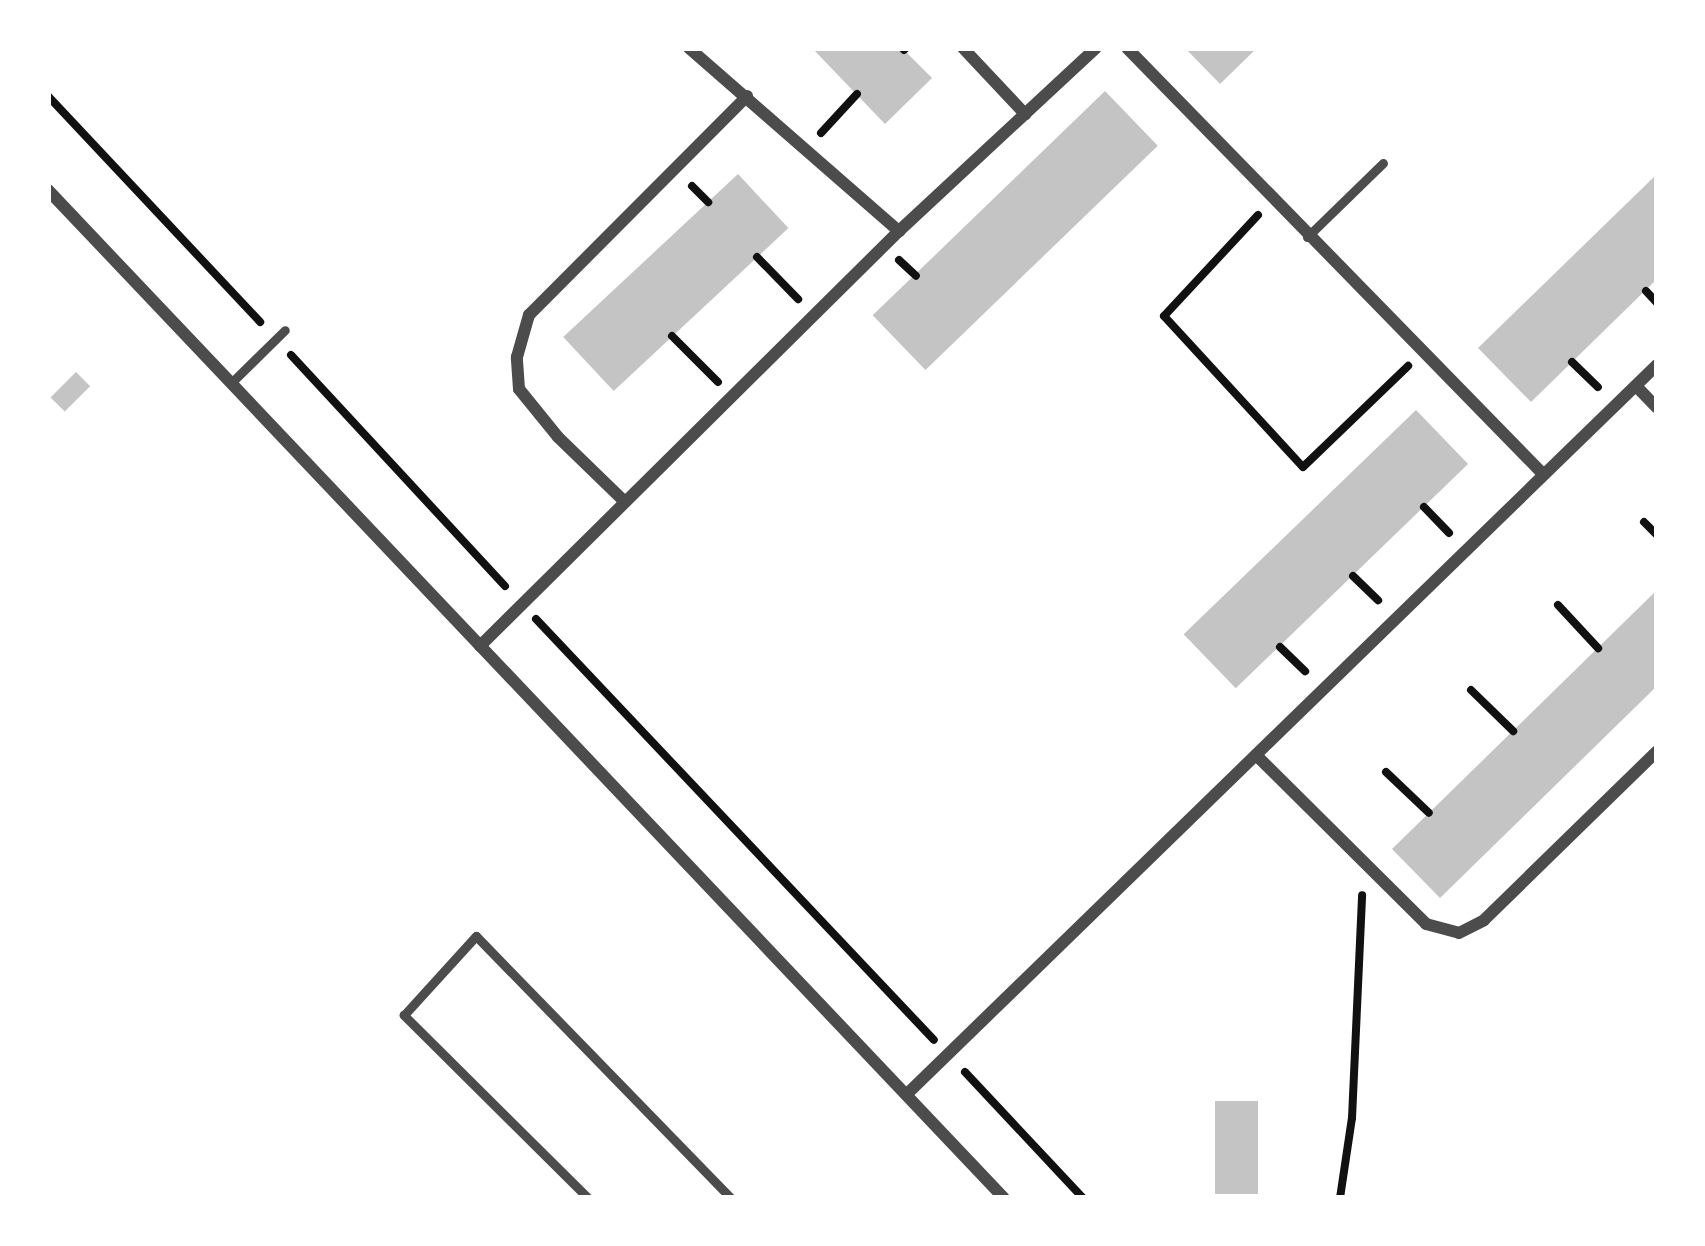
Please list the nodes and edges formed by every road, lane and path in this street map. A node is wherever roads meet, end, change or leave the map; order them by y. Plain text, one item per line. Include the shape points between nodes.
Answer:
1 (689, 48) edge
2 (963, 48) edge
3 (1096, 48) edge
4 (1127, 48) edge
5 (857, 94) dead end
6 (747, 96) junction
7 (48, 97) edge
8 (1025, 114) junction
9 (806, 149) junction
10 (1383, 163) dead end
11 (48, 190) edge
12 (1271, 200) junction
13 (898, 231) junction
14 (1306, 237) junction
15 (757, 257) dead end
16 (1646, 290) dead end
17 (801, 301) dead end
18 (1657, 303) edge
19 (285, 329) dead end
20 (672, 337) dead end
21 (276, 339) junction
22 (1422, 352) junction
23 (1572, 362) dead end
24 (1657, 365) edge
25 (232, 382) junction
26 (718, 382) dead end
27 (1636, 386) junction
28 (1598, 387) dead end
29 (1657, 408) edge
30 (1543, 474) junction
31 (625, 502) junction
32 (1424, 506) dead end
33 (1644, 522) dead end
34 (1449, 533) dead end
35 (1657, 535) edge
36 (1353, 576) dead end
37 (1379, 602) dead end
38 (521, 604) junction
39 (1558, 605) dead end
40 (480, 646) junction
41 (1280, 647) dead end
42 (1598, 648) dead end
43 (1307, 674) dead end
44 (1471, 690) dead end
45 (1513, 731) dead end
46 (1657, 751) edge
47 (1256, 755) junction
48 (1386, 772) dead end
49 (1429, 813) dead end
50 (1366, 864) junction
51 (948, 1054) junction
52 (907, 1094) junction
53 (588, 1198) edge
54 (731, 1198) edge
55 (1004, 1198) edge
56 (1083, 1198) edge
57 (1340, 1198) edge

1 - 6 street
2 - 8 street
3 - 8 street
4 - 12 street
5 - 9 path
6 - 9 street
6 - 31 street via 529,315 517,357 519,389
7 - 21 path
8 - 13 street
9 - 13 street
10 - 14 lane
11 - 25 street
12 - 14 street
12 - 22 path via 1164,316 1303,467
13 - 31 street
14 - 22 street
15 - 17 path
16 - 18 path
19 - 21 lane
20 - 26 path
21 - 25 lane
21 - 38 path
22 - 30 street
23 - 28 path
24 - 27 street
25 - 40 street
27 - 29 street
27 - 30 street
30 - 47 street
31 - 38 street
32 - 34 path
33 - 35 path
36 - 37 path
38 - 40 street
38 - 51 path
39 - 42 path
40 - 52 street
41 - 43 path
44 - 45 path
46 - 50 street via 1484,920 1459,933 1426,924
47 - 50 street
47 - 51 street
48 - 49 path
50 - 57 path
51 - 52 street
51 - 56 path
52 - 55 street
53 - 54 lane via 404,1015 476,936

